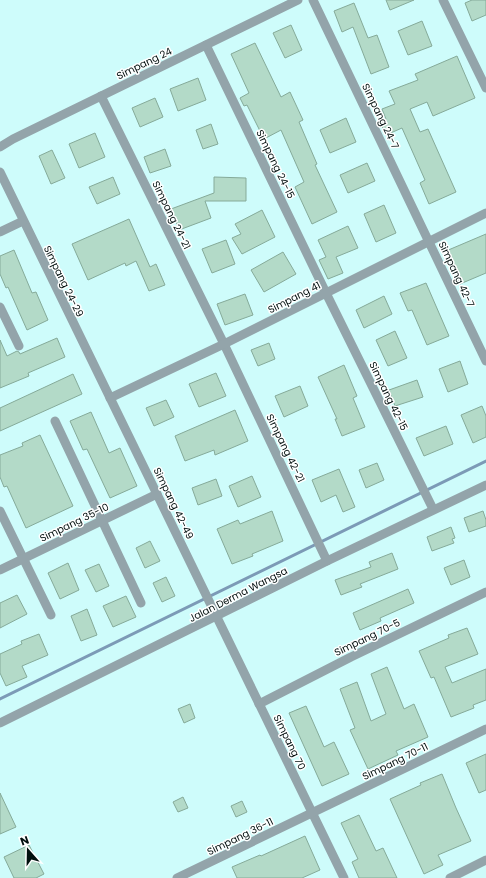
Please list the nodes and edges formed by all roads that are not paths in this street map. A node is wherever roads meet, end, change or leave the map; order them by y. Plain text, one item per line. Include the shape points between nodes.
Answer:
1 (298, 0) edge
2 (313, 0) edge
3 (443, 0) edge
4 (206, 45) junction
5 (486, 88) edge
6 (101, 96) junction
7 (0, 147) edge
8 (0, 172) edge
9 (486, 213) edge
10 (23, 221) junction
11 (0, 232) edge
12 (429, 240) junction
13 (326, 293) junction
14 (0, 306) edge
15 (224, 344) junction
16 (19, 346) dead end
17 (486, 361) edge
18 (110, 398) junction
19 (55, 421) dead end
20 (486, 485) edge
21 (157, 494) junction
22 (433, 510) junction
23 (0, 511) edge
24 (102, 521) junction
25 (23, 559) junction
26 (327, 561) junction
27 (0, 570) edge
28 (486, 592) edge
29 (142, 603) dead end
30 (51, 615) dead end
31 (217, 617) junction
32 (259, 704) junction
33 (0, 723) edge
34 (486, 729) edge
35 (313, 813) junction
36 (486, 860) edge
37 (177, 878) edge
38 (344, 878) edge
39 (450, 878) edge

1 - 4 street, Simpang 24
2 - 12 street, Simpang 24-7
3 - 5 street
4 - 6 street, Simpang 24
4 - 13 street, Simpang 24-15
6 - 7 street, Simpang 24
6 - 15 street, Simpang 24-21
8 - 10 street, Simpang 24-29
9 - 12 street, Simpang 41
10 - 11 street
10 - 18 street, Simpang 24-29
12 - 13 street, Simpang 41
12 - 17 street, Simpang 42-7
13 - 15 street, Simpang 41
13 - 22 street, Simpang 42-15
14 - 16 street
15 - 18 street, Simpang 41
15 - 26 street, Simpang 42-21
18 - 21 street, Simpang 42-49
19 - 24 street
20 - 22 street, Jalan Derma Wangsa
21 - 24 street, Simpang 35-10
21 - 31 street, Simpang 42-49
22 - 26 street, Jalan Derma Wangsa
23 - 25 street
24 - 25 street, Simpang 35-10
24 - 29 street
25 - 27 street, Simpang 35-10
25 - 30 street
26 - 31 street, Jalan Derma Wangsa
28 - 32 street, Simpang 70-5
31 - 32 street, Simpang 70
31 - 33 street, Jalan Derma Wangsa
32 - 35 street, Simpang 70
34 - 35 street, Simpang 70-11
35 - 37 street, Simpang 36-11
35 - 38 street, Simpang 70
36 - 39 street

